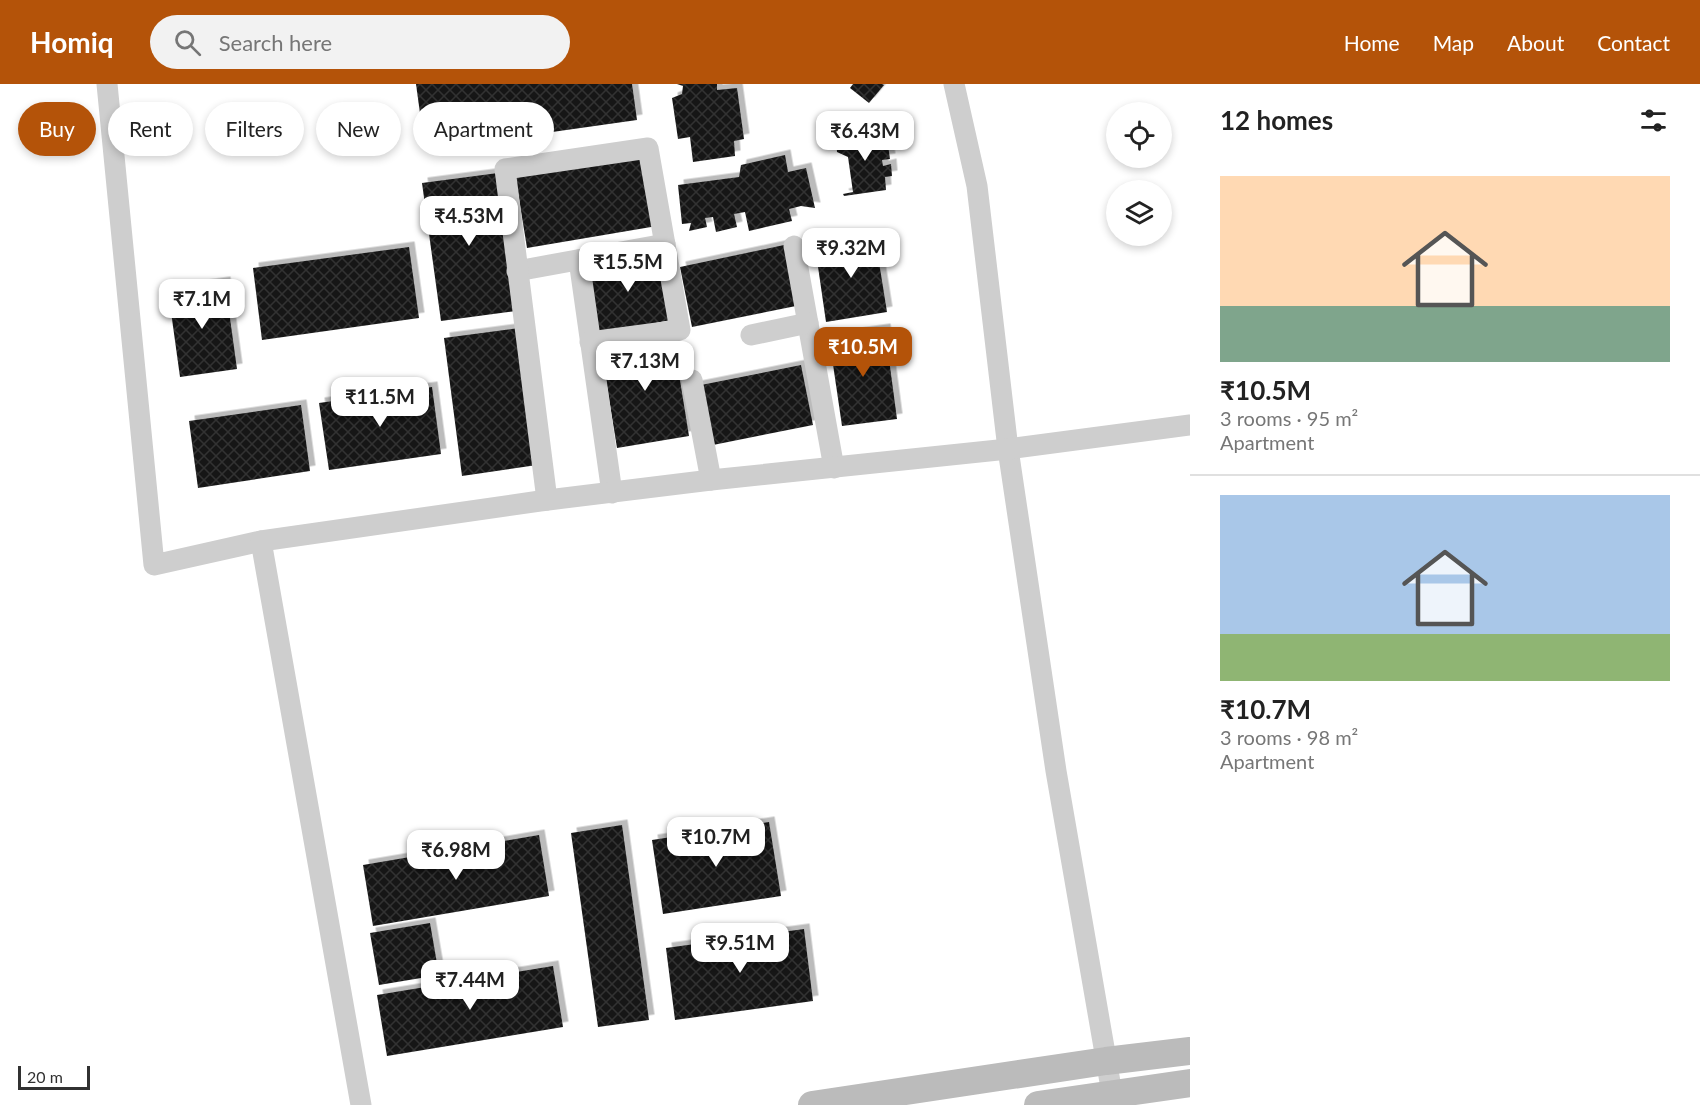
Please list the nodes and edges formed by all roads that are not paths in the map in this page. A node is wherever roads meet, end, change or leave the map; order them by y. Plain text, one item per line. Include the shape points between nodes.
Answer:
1 (107, 84) edge
2 (954, 84) edge
3 (665, 244) junction
4 (794, 246) dead end
5 (579, 260) junction
6 (517, 271) junction
7 (808, 323) junction
8 (751, 335) dead end
9 (590, 342) junction
10 (692, 380) dead end
11 (1190, 425) edge
12 (1008, 449) junction
13 (834, 468) junction
14 (711, 480) junction
15 (612, 493) junction
16 (547, 500) junction
17 (261, 541) junction
18 (1190, 1051) edge
19 (1107, 1061) junction
20 (1190, 1083) edge
21 (1113, 1100) edge
22 (361, 1105) edge
23 (812, 1105) edge
24 (1038, 1105) edge

1 - 17 street via 154,565
2 - 12 street via 977,186
3 - 5 street
3 - 6 street via 648,148 505,169
3 - 9 street via 680,330
4 - 7 street
5 - 6 street
5 - 9 street
6 - 16 street
7 - 8 street
7 - 13 street
9 - 15 street
10 - 14 street
11 - 12 street
12 - 13 street
12 - 19 street via 1056,771
13 - 14 street
14 - 15 street
15 - 16 street
16 - 17 street
17 - 22 street
18 - 19 street
19 - 21 street
19 - 23 street
20 - 21 street
21 - 24 street

